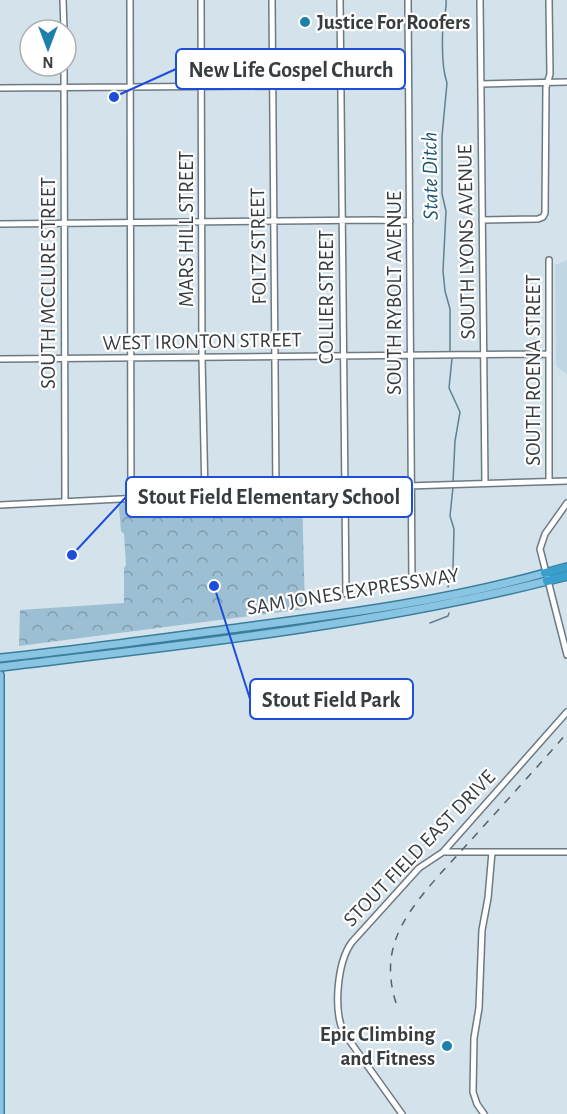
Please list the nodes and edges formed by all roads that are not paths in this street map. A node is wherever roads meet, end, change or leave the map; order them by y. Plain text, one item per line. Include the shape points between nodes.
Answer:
1 (63, 0) edge
2 (130, 0) edge
3 (201, 0) edge
4 (272, 0) edge
5 (340, 0) edge
6 (408, 0) edge
7 (480, 0) edge
8 (549, 0) edge
9 (64, 18) edge
10 (64, 78) edge
11 (547, 82) junction
12 (567, 82) edge
13 (481, 84) junction
14 (340, 85) junction
15 (408, 85) junction
16 (273, 86) junction
17 (130, 87) junction
18 (201, 87) junction
19 (0, 88) edge
20 (64, 88) junction
21 (343, 220) junction
22 (482, 220) junction
23 (274, 221) junction
24 (410, 221) junction
25 (203, 222) junction
26 (65, 223) junction
27 (131, 223) junction
28 (0, 224) edge
29 (549, 260) dead end
30 (484, 354) junction
31 (548, 354) junction
32 (411, 355) junction
33 (343, 356) junction
34 (275, 357) junction
35 (131, 358) junction
36 (202, 358) junction
37 (0, 359) edge
38 (65, 359) junction
39 (549, 481) junction
40 (567, 482) edge
41 (485, 483) junction
42 (411, 486) junction
43 (344, 489) junction
44 (276, 492) junction
45 (205, 495) junction
46 (131, 498) junction
47 (65, 501) junction
48 (567, 503) edge
49 (0, 505) edge
50 (567, 567) edge
51 (567, 576) edge
52 (546, 577) junction
53 (412, 585) dead end
54 (346, 594) dead end
55 (567, 655) edge
56 (0, 658) edge
57 (0, 667) edge
58 (0, 675) edge
59 (567, 712) edge
60 (443, 852) junction
61 (492, 852) junction
62 (567, 852) edge
63 (0, 1114) edge
64 (402, 1114) edge
65 (484, 1114) edge

1 - 9 street
2 - 17 street
3 - 18 street, MARS HILL STREET
4 - 16 street, FOLTZ STREET
5 - 14 street, COLLIER STREET
6 - 15 street, SOUTH RYBOLT AVENUE
7 - 13 street, SOUTH LYONS AVENUE
8 - 11 street
10 - 20 street, SOUTH MCCLURE STREET
11 - 12 street
11 - 13 street
11 - 22 street via 543,217
13 - 22 street, SOUTH LYONS AVENUE
14 - 15 street
14 - 16 street
14 - 21 street, COLLIER STREET
15 - 24 street, SOUTH RYBOLT AVENUE
16 - 18 street
16 - 23 street, FOLTZ STREET
17 - 18 street
17 - 20 street
17 - 27 street
18 - 25 street, MARS HILL STREET
19 - 20 street
20 - 26 street, SOUTH MCCLURE STREET
21 - 23 street
21 - 24 street
21 - 33 street, COLLIER STREET
22 - 30 street, SOUTH LYONS AVENUE
23 - 25 street
23 - 34 street, FOLTZ STREET
24 - 32 street, SOUTH RYBOLT AVENUE
25 - 27 street
25 - 36 street, MARS HILL STREET
26 - 27 street
26 - 28 street
26 - 38 street, SOUTH MCCLURE STREET
27 - 35 street
29 - 31 street, SOUTH ROENA STREET
30 - 31 street, WEST IRONTON STREET
30 - 32 street, WEST IRONTON STREET
30 - 41 street, SOUTH LYONS AVENUE
31 - 39 street, SOUTH ROENA STREET
32 - 33 street, WEST IRONTON STREET
32 - 42 street, SOUTH RYBOLT AVENUE
33 - 34 street, WEST IRONTON STREET
33 - 43 street, COLLIER STREET
34 - 36 street, WEST IRONTON STREET
34 - 44 street, FOLTZ STREET
35 - 36 street, WEST IRONTON STREET
35 - 38 street, WEST IRONTON STREET
35 - 46 street
36 - 45 street, MARS HILL STREET
37 - 38 street, WEST IRONTON STREET
38 - 47 street, SOUTH MCCLURE STREET
39 - 40 street
39 - 41 street
41 - 42 street
42 - 43 street
42 - 53 street, SOUTH RYBOLT AVENUE
43 - 44 street
43 - 54 street, COLLIER STREET
44 - 45 street
45 - 46 street
46 - 47 street
47 - 49 street
48 - 52 street via 540,544
50 - 52 highway, SAM JONES EXPRESSWAY
51 - 52 highway, SAM JONES EXPRESSWAY
52 - 55 street
52 - 56 main road, SAM JONES EXPRESSWAY via 380,608
52 - 57 main road, SAM JONES EXPRESSWAY via 463,601 378,617
58 - 63 main road
59 - 60 street, STOUT FIELD EAST DRIVE
60 - 61 street
60 - 64 street, STOUT FIELD EAST DRIVE via 419,868 352,942 343,961 337,1006 340,1024
61 - 62 street
61 - 65 street via 474,1038 474,1092

